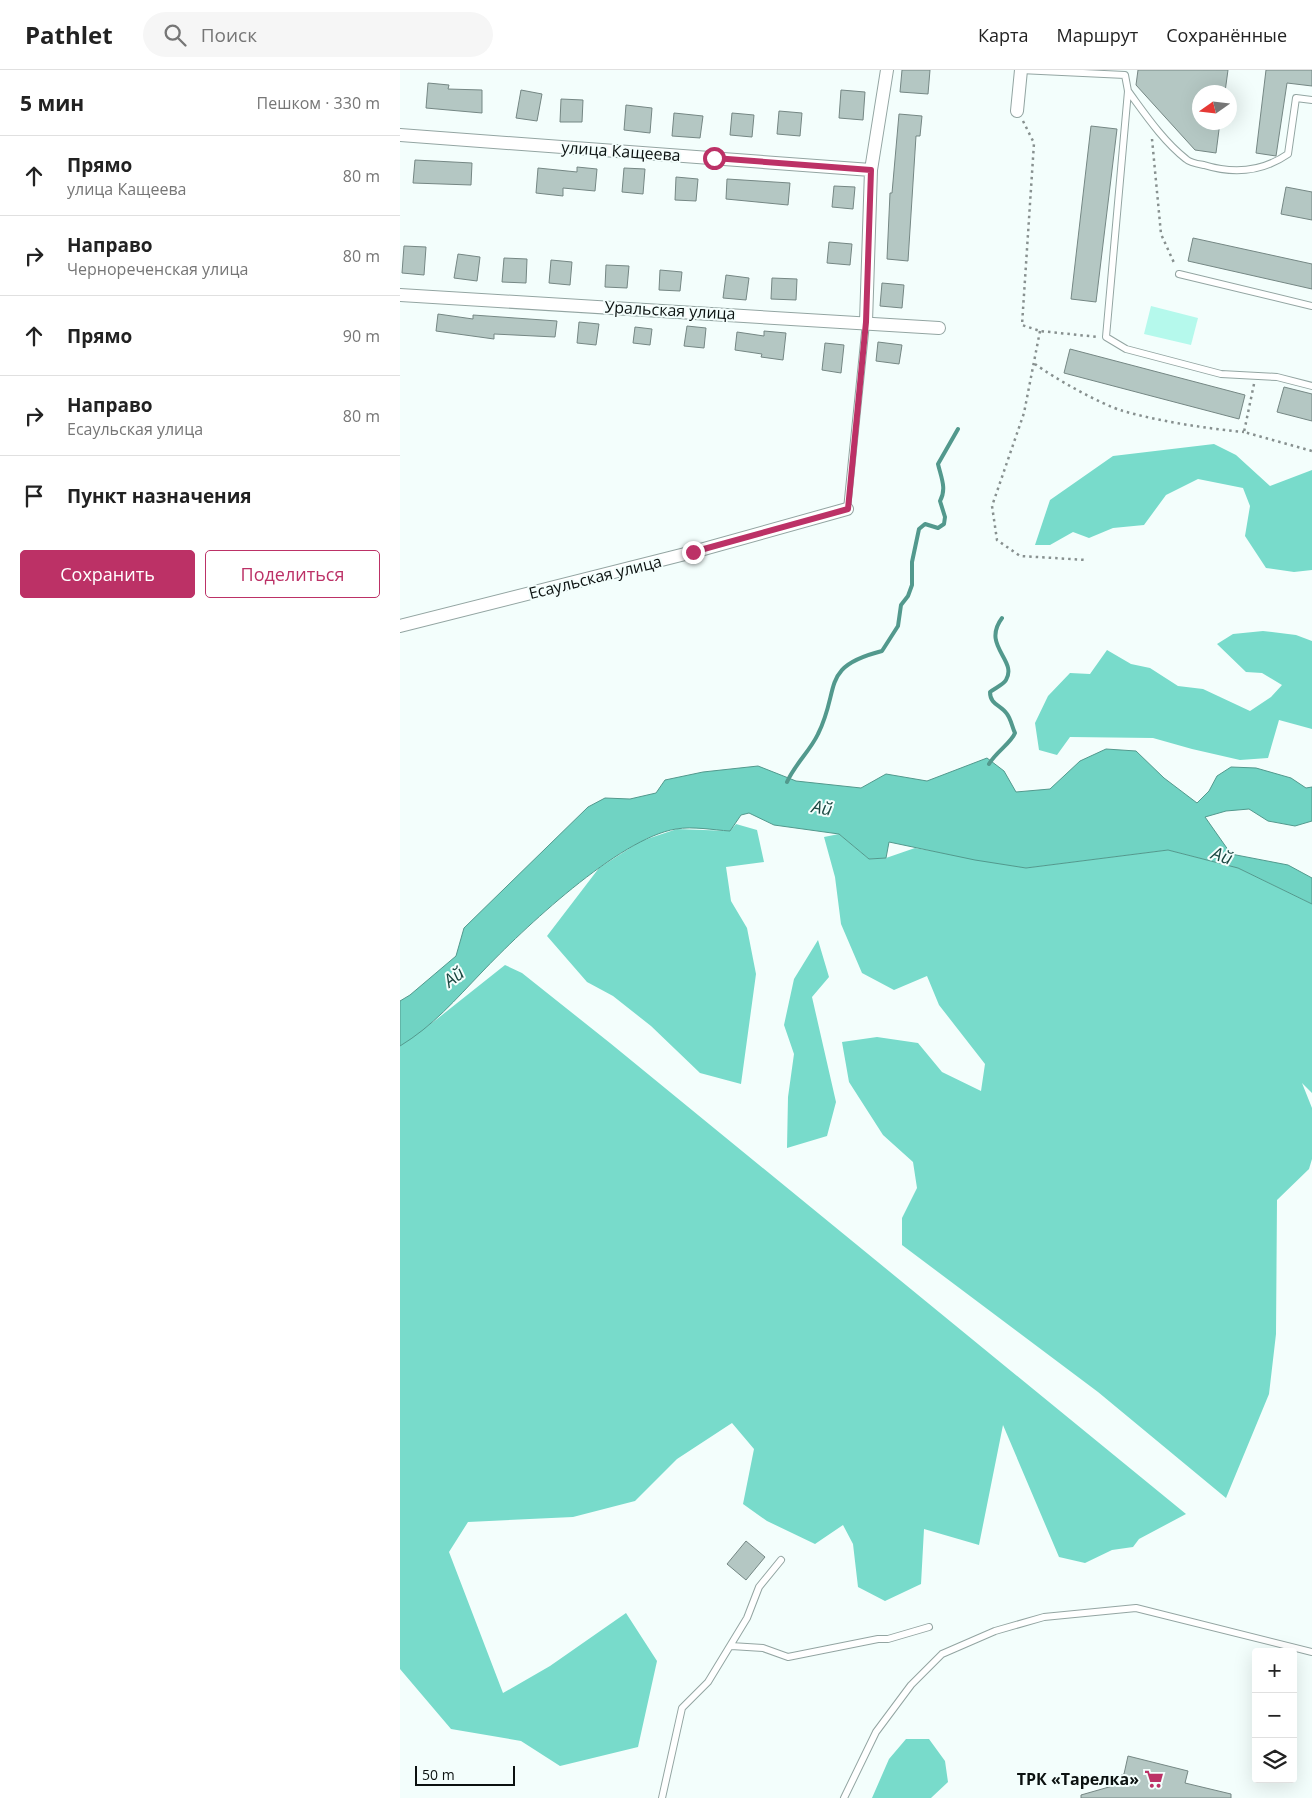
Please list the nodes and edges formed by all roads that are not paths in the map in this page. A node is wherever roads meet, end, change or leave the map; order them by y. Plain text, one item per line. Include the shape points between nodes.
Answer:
1 (886, 70) edge
2 (1020, 70) edge
3 (1128, 91) junction
4 (1312, 100) edge
5 (1017, 111) road end
6 (400, 135) edge
7 (871, 170) junction
8 (1179, 274) road end
9 (400, 294) edge
10 (1312, 306) edge
11 (866, 322) junction
12 (939, 328) dead end
13 (1312, 386) edge
14 (848, 509) joint
15 (400, 626) edge
16 (780, 1560) dead end
17 (929, 1627) dead end
18 (731, 1646) junction
19 (1312, 1652) edge
20 (662, 1798) edge
21 (844, 1798) edge

1 - 7 street
2 - 3 lane via 1125,75
2 - 5 street
3 - 4 lane via 1150,121 1187,160 1221,170 1246,171 1275,164 1288,154 1296,98
3 - 13 lane via 1106,337 1126,349 1221,374 1277,377
6 - 7 street, улица Кащеева
7 - 11 street
8 - 10 lane
9 - 11 street, Уральская улица
11 - 12 street, Уральская улица
11 - 14 lane
14 - 15 street, Есаульская улица
16 - 18 lane via 759,1587
17 - 18 lane via 888,1639 788,1657 763,1648
18 - 20 lane via 708,1682 682,1708
19 - 21 lane via 1136,1608 1044,1617 995,1630 942,1654 911,1685 876,1732

